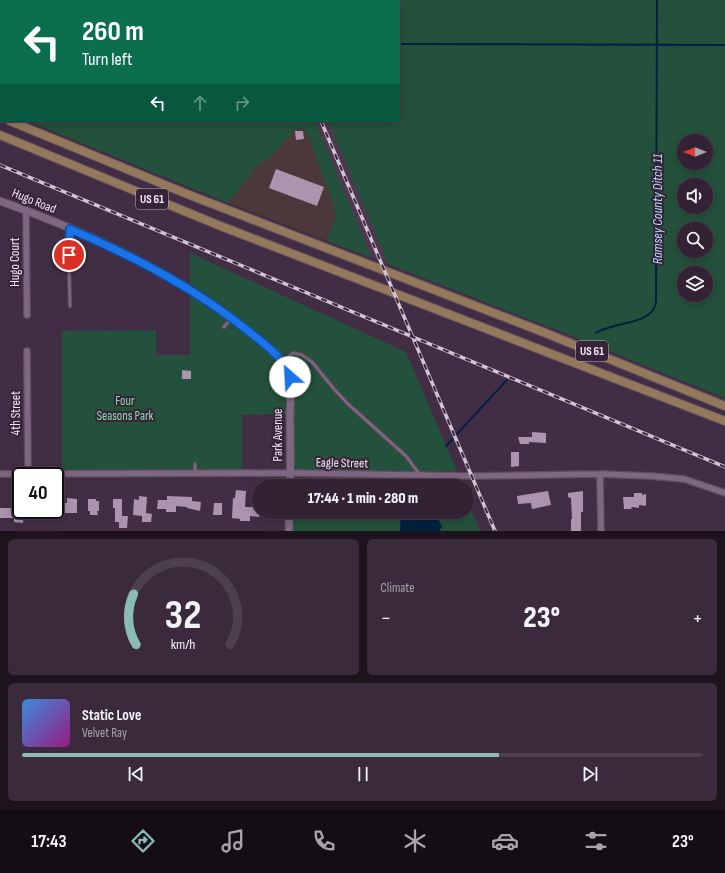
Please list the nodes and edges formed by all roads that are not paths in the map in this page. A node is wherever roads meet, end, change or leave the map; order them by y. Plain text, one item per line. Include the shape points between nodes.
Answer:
1 (12, 122) edge
2 (0, 135) edge
3 (0, 201) edge
4 (26, 210) junction
5 (70, 229) junction
6 (70, 306) dead end
7 (27, 315) dead end
8 (231, 318) junction
9 (224, 327) dead end
10 (27, 351) dead end
11 (282, 361) junction
12 (725, 406) edge
13 (725, 421) edge
14 (195, 464) dead end
15 (28, 467) edge
16 (0, 474) edge
17 (12, 474) edge
18 (64, 474) edge
19 (195, 474) junction
20 (290, 474) junction
21 (600, 474) junction
22 (420, 475) junction
23 (290, 479) edge
24 (725, 493) edge
25 (290, 519) edge
26 (289, 531) edge
27 (601, 531) edge

1 - 12 main road, US 61 via 184,193 543,332
2 - 13 main road, US 61 via 218,225
3 - 4 street, Hugo Road
4 - 5 street, Hugo Road
4 - 7 street, Hugo Court
5 - 6 lane
5 - 8 street, Hugo Road via 149,265
8 - 9 lane
8 - 11 street, Hugo Road
10 - 15 street, 4th Street
11 - 20 street, Park Avenue via 290,386
11 - 22 lane via 293,353 302,355 312,362 348,404 406,456
14 - 19 lane
16 - 17 street, Eagle Street
18 - 19 street, Eagle Street
19 - 20 street, Eagle Street
20 - 22 street, Eagle Street
20 - 23 street, Park Avenue
21 - 22 street, Eagle Street
21 - 24 street, Eagle Street via 684,479
21 - 27 street
25 - 26 street

